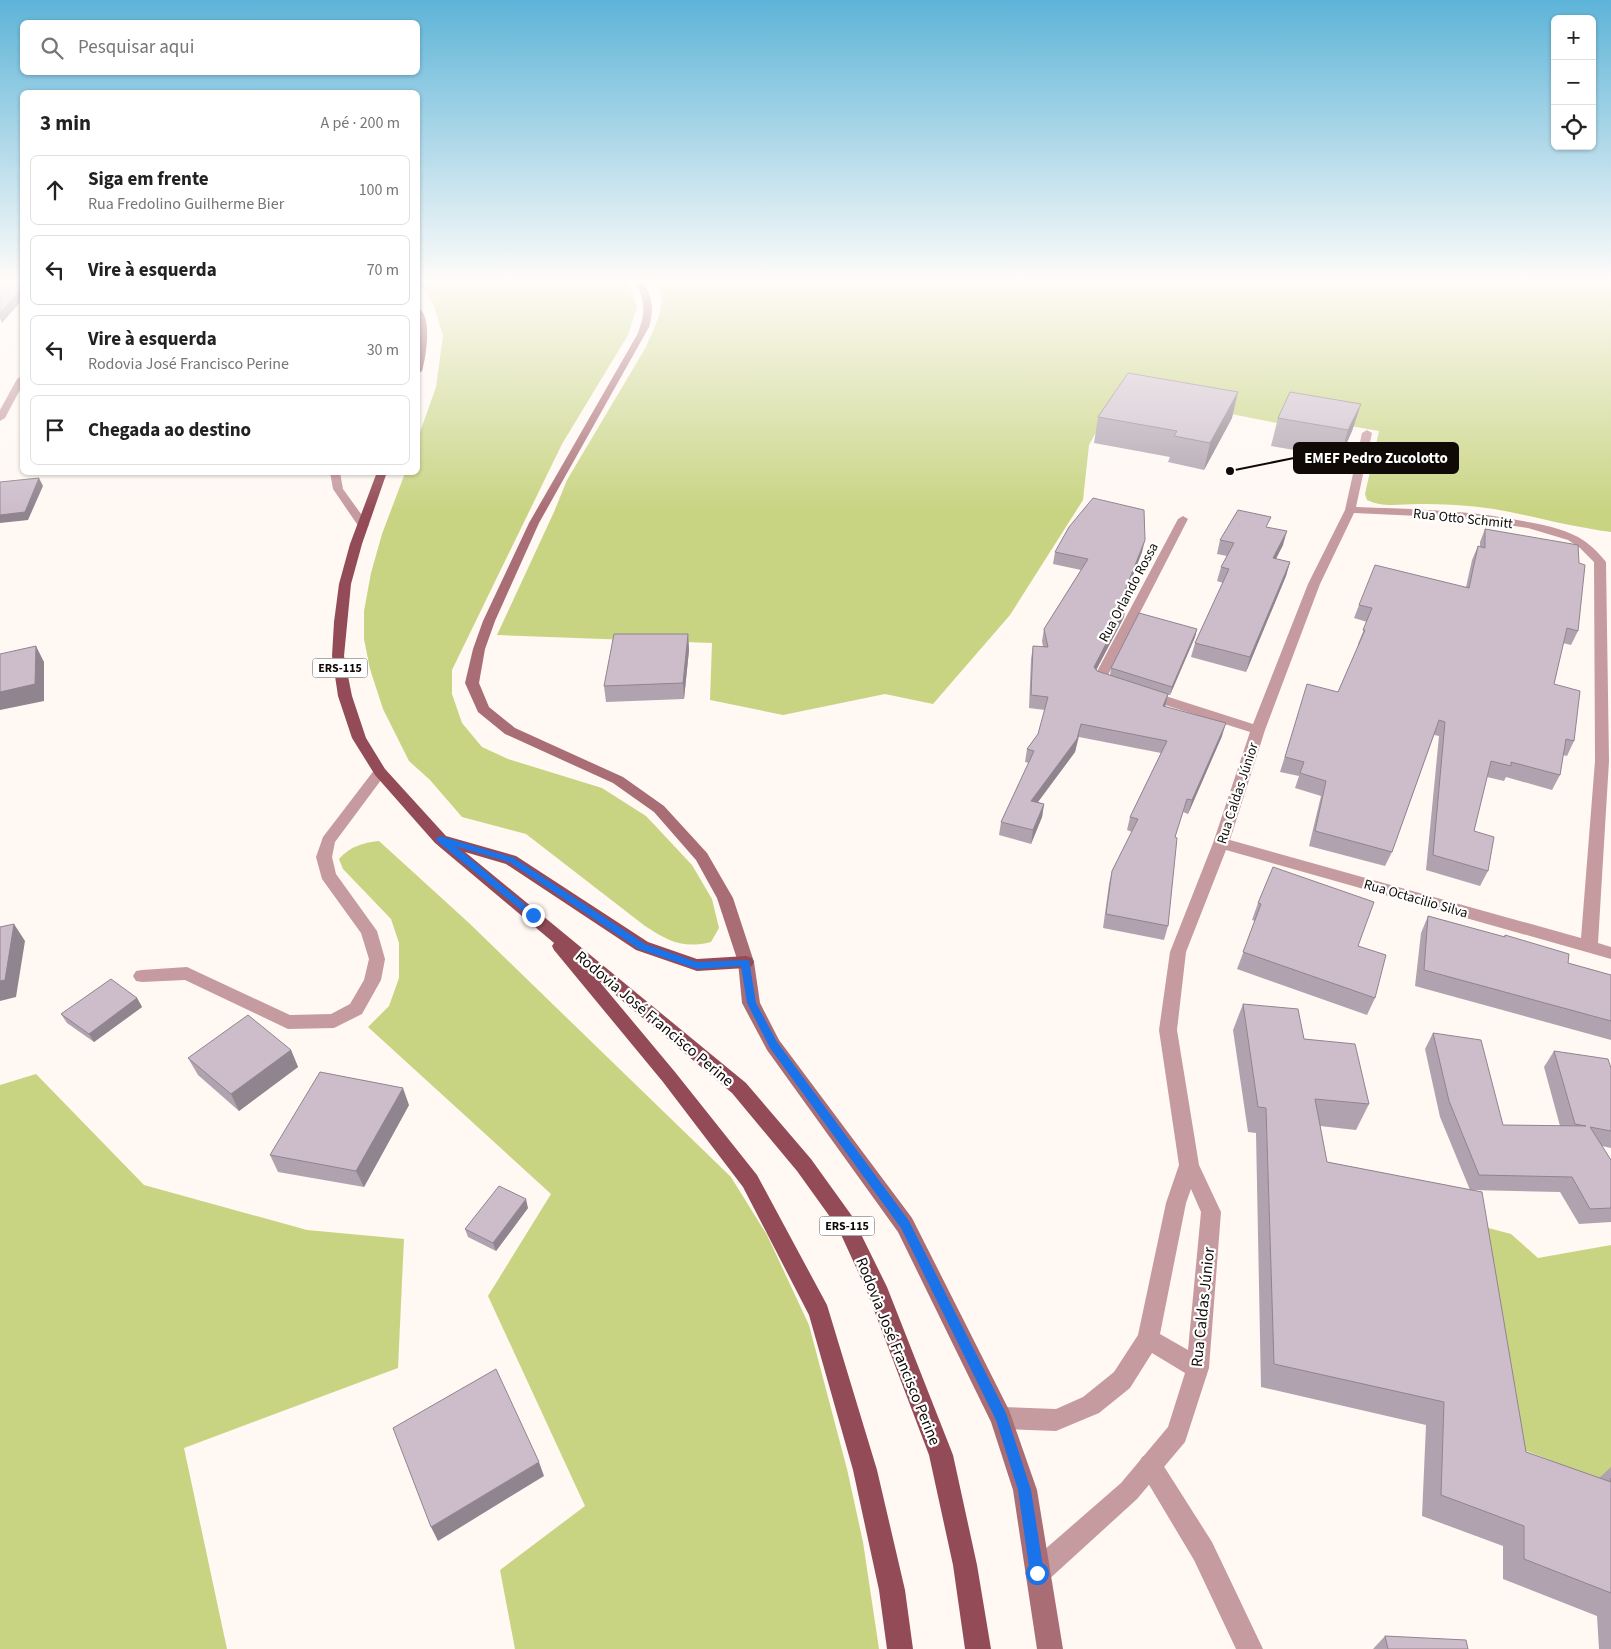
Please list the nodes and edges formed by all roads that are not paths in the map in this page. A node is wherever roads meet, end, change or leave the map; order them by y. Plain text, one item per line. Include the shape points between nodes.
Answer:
1 (629, 356) edge
2 (20, 383) edge
3 (0, 418) edge
4 (1367, 433) dead end
5 (336, 475) edge
6 (381, 475) edge
7 (1350, 510) junction
8 (1183, 519) dead end
9 (363, 525) junction
10 (1258, 730) junction
11 (380, 772) junction
12 (440, 839) junction
13 (1221, 842) junction
14 (533, 915) junction
15 (1589, 947) junction
16 (1611, 953) edge
17 (746, 962) junction
18 (142, 976) dead end
19 (1189, 1165) junction
20 (1148, 1339) junction
21 (1198, 1368) junction
22 (1001, 1418) junction
23 (1150, 1465) junction
24 (1037, 1573) junction
25 (900, 1649) edge
26 (978, 1649) edge
27 (1050, 1649) edge
28 (1250, 1649) edge

1 - 17 main road via 534,523 489,622 472,683 483,709 510,731 618,780 659,808 702,857 725,898
2 - 3 street
4 - 7 street, Rua Caldas Júnior
5 - 9 street via 338,489
6 - 9 main road, Rodovia José Francisco Perine / ERS-115
7 - 10 street, Rua Caldas Júnior via 1314,584
7 - 15 street, Rua Otto Schmitt via 1496,518 1571,537 1588,548 1600,562 1602,761
8 - 10 street, Rua Orlando Rossa via 1100,679
9 - 11 main road, Rodovia José Francisco Perine / ERS-115 via 345,584 338,656 345,696 359,738
10 - 13 street, Rua Caldas Júnior
11 - 12 main road, Rodovia José Francisco Perine / ERS-115
11 - 18 street via 328,841 324,857 328,875 369,931 377,959 372,980 356,1009 334,1022 288,1022 187,973
12 - 14 main road, Rodovia José Francisco Perine / ERS-115
12 - 17 main road via 512,860 642,946 697,965
13 - 15 street, Rua Octacilio Silva
13 - 19 street, Rua Caldas Júnior via 1178,952 1168,1030
14 - 25 main road, Rodovia José Francisco Perine / ERS-115 via 669,1077 750,1181 819,1312 865,1470 892,1590
14 - 26 main road, Rodovia José Francisco Perine / ERS-115 via 739,1088 804,1165 845,1222 876,1287 941,1455 965,1565
15 - 16 street, Rua Octacilio Silva
17 - 22 main road via 752,1003 773,1045 905,1225
19 - 20 street, Rua Caldas Júnior via 1176,1203
19 - 21 street, Rua Caldas Júnior via 1211,1212
20 - 21 street
20 - 22 street, Rua Caldas Júnior via 1122,1380 1091,1405 1056,1420
21 - 23 street, Rua Caldas Júnior via 1177,1434
22 - 24 main road via 1025,1490
23 - 24 street, Rua Caldas Júnior via 1129,1491
23 - 28 street via 1203,1550
24 - 27 main road

